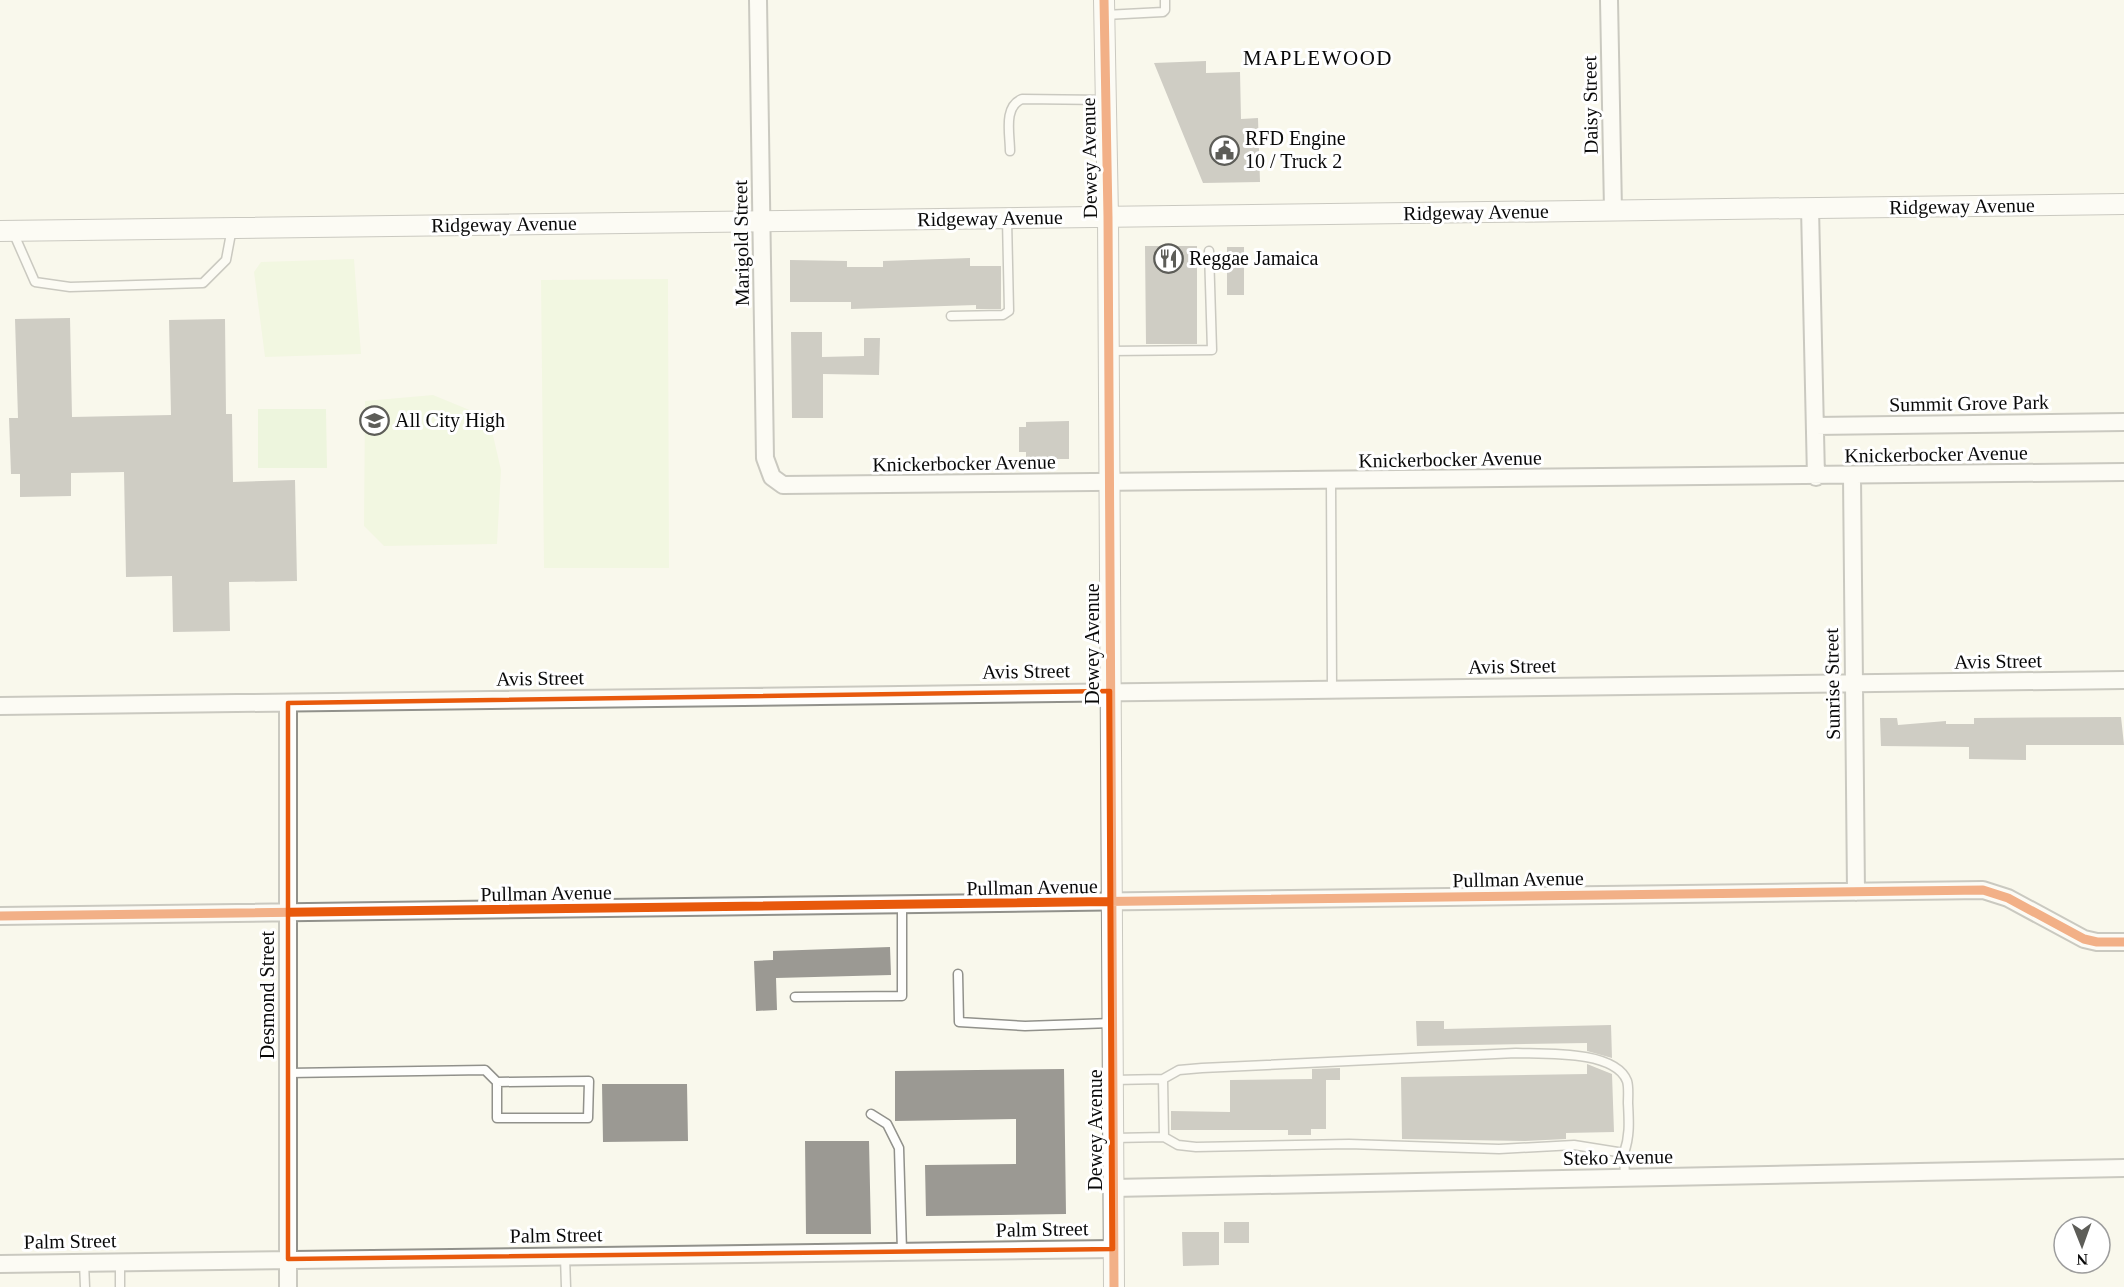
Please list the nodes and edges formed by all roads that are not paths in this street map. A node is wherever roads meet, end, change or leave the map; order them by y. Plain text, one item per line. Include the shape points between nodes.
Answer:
1 (759, 0) edge
2 (1165, 0) edge
3 (1609, 0) edge
4 (1104, 8) edge
5 (1106, 100) junction
6 (1010, 152) dead end
7 (2124, 204) edge
8 (1810, 208) junction
9 (1612, 210) junction
10 (1108, 217) junction
11 (1007, 218) junction
12 (762, 221) junction
13 (232, 228) junction
14 (6, 231) edge
15 (1209, 251) dead end
16 (951, 316) dead end
17 (1109, 351) junction
18 (2124, 422) edge
19 (1815, 426) junction
20 (2124, 472) edge
21 (1852, 476) junction
22 (1816, 477) junction
23 (1331, 481) junction
24 (777, 482) joint
25 (1109, 483) junction
26 (2124, 680) edge
27 (1853, 684) junction
28 (1332, 689) junction
29 (1110, 691) junction
30 (288, 703) junction
31 (0, 706) edge
32 (1856, 892) junction
33 (1112, 904) junction
34 (902, 906) junction
35 (288, 914) junction
36 (0, 916) edge
37 (2124, 942) edge
38 (958, 974) dead end
39 (795, 997) dead end
40 (1112, 1023) junction
41 (288, 1073) junction
42 (1163, 1079) junction
43 (1113, 1080) junction
44 (497, 1082) junction
45 (872, 1114) dead end
46 (1164, 1137) junction
47 (1113, 1138) junction
48 (1624, 1153) junction
49 (2124, 1168) edge
50 (1625, 1178) junction
51 (1113, 1188) junction
52 (1113, 1249) junction
53 (902, 1251) junction
54 (566, 1256) junction
55 (288, 1259) junction
56 (84, 1262) junction
57 (120, 1262) junction
58 (0, 1264) edge
59 (84, 1287) edge
60 (120, 1287) edge
61 (288, 1287) edge
62 (566, 1287) edge
63 (1114, 1287) edge

1 - 12 street, Marigold Street
2 - 4 lane via 1162,12
3 - 9 street, Daisy Street
4 - 5 street, Dewey Avenue
5 - 6 lane via 1022,99 1014,103 1010,109
5 - 10 street, Dewey Avenue
7 - 8 street, Ridgeway Avenue
8 - 9 street, Ridgeway Avenue
8 - 19 street
9 - 10 street, Ridgeway Avenue
10 - 11 street, Ridgeway Avenue
10 - 17 street, Dewey Avenue
11 - 12 street, Ridgeway Avenue
11 - 16 lane via 1009,311 1003,315
12 - 13 street, Ridgeway Avenue
12 - 24 street, Marigold Street via 765,458 768,472
13 - 14 street, Ridgeway Avenue
13 - 14 lane via 226,260 203,283 70,287 35,282
15 - 17 lane via 1212,350
17 - 25 street, Dewey Avenue
18 - 19 street, Summit Grove Park
19 - 22 street
20 - 21 street, Knickerbocker Avenue
21 - 22 street, Knickerbocker Avenue
21 - 27 street, Sunrise Street
22 - 23 street, Knickerbocker Avenue
23 - 25 street, Knickerbocker Avenue
23 - 28 lane
24 - 25 street, Knickerbocker Avenue via 790,486
25 - 29 street, Dewey Avenue
26 - 27 street, Avis Street
27 - 28 street, Avis Street
27 - 32 street, Sunrise Street
28 - 29 street, Avis Street
29 - 30 street, Avis Street
29 - 33 street, Dewey Avenue
30 - 31 street, Avis Street
30 - 35 street, Desmond Street
32 - 33 street, Pullman Avenue
32 - 37 street, Pullman Avenue via 1992,891 2084,939
33 - 34 street, Pullman Avenue
33 - 40 street, Dewey Avenue
34 - 35 street, Pullman Avenue
34 - 39 lane via 902,996
35 - 36 street, Pullman Avenue
35 - 41 street, Desmond Street
38 - 40 lane via 959,1022 1025,1026
40 - 43 street, Dewey Avenue
41 - 44 lane via 485,1070
41 - 55 street, Desmond Street
42 - 43 lane
42 - 46 lane
42 - 48 lane via 1179,1070 1202,1068 1516,1053 1604,1060 1619,1068 1627,1081 1629,1137
43 - 47 street, Dewey Avenue
44 - 44 lane via 589,1081 588,1118 497,1118
45 - 53 lane via 887,1124 899,1148
46 - 47 lane
46 - 48 lane via 1178,1145 1196,1147 1349,1144 1499,1149 1574,1145
47 - 51 street, Dewey Avenue
48 - 50 lane
49 - 50 street, Steko Avenue
50 - 51 street, Steko Avenue
51 - 52 street, Dewey Avenue
52 - 53 street, Palm Street
52 - 63 street, Dewey Avenue
53 - 54 street, Palm Street
54 - 55 street, Palm Street
54 - 62 lane
55 - 57 street, Palm Street
55 - 61 street, Desmond Street
56 - 57 street, Palm Street
56 - 58 street, Palm Street
56 - 59 lane
57 - 60 lane

